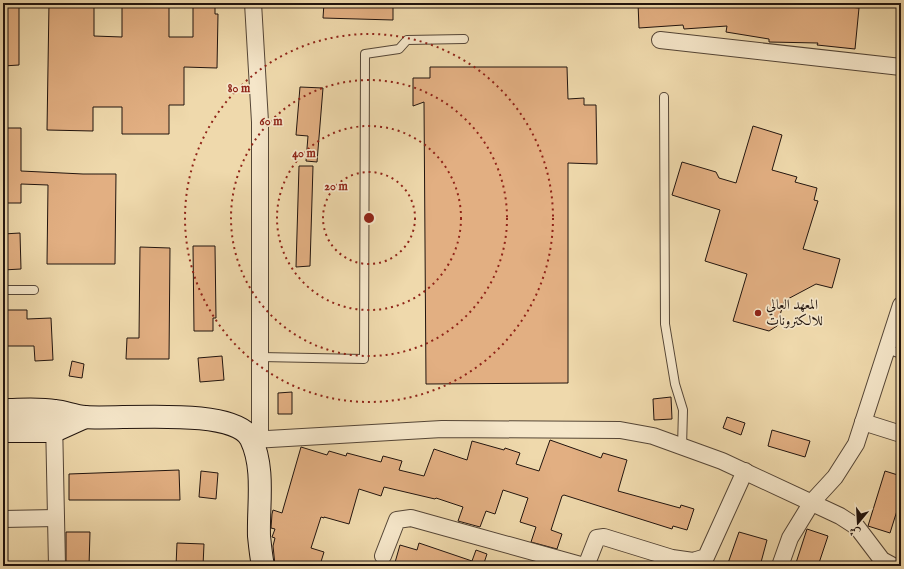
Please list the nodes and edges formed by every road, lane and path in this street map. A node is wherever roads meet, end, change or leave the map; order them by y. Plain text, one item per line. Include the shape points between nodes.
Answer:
1 (253, 3) edge
2 (464, 39) dead end
3 (660, 40) dead end
4 (901, 67) edge
5 (664, 96) dead end
6 (3, 290) edge
7 (34, 290) dead end
8 (901, 305) edge
9 (894, 352) edge
10 (261, 357) junction
11 (3, 410) edge
12 (54, 421) junction
13 (863, 422) junction
14 (3, 431) edge
15 (901, 434) edge
16 (256, 440) junction
17 (682, 447) junction
18 (745, 471) junction
19 (812, 502) junction
20 (56, 518) junction
21 (3, 519) edge
22 (383, 556) dead end
23 (56, 566) edge
24 (262, 566) edge
25 (585, 566) edge
26 (780, 566) edge
27 (893, 566) edge

1 - 10 street via 260,122
2 - 10 lane via 407,40 399,49 365,54 364,359
3 - 4 street
5 - 17 lane via 666,324 675,384 683,410
6 - 7 lane
8 - 9 street
9 - 13 street
10 - 16 street
11 - 12 street
12 - 14 street
12 - 16 street via 85,417 160,416 222,421 243,429
12 - 20 street
13 - 15 street
13 - 19 street via 856,444 835,477
16 - 17 street via 442,430 620,430 653,436
16 - 24 street
17 - 18 street
18 - 19 street
18 - 25 street via 706,557 693,561 672,558 604,537 597,538
19 - 26 street via 790,538
19 - 27 street via 856,527 882,560
20 - 21 street
20 - 23 street
22 - 25 street via 398,520 411,518

